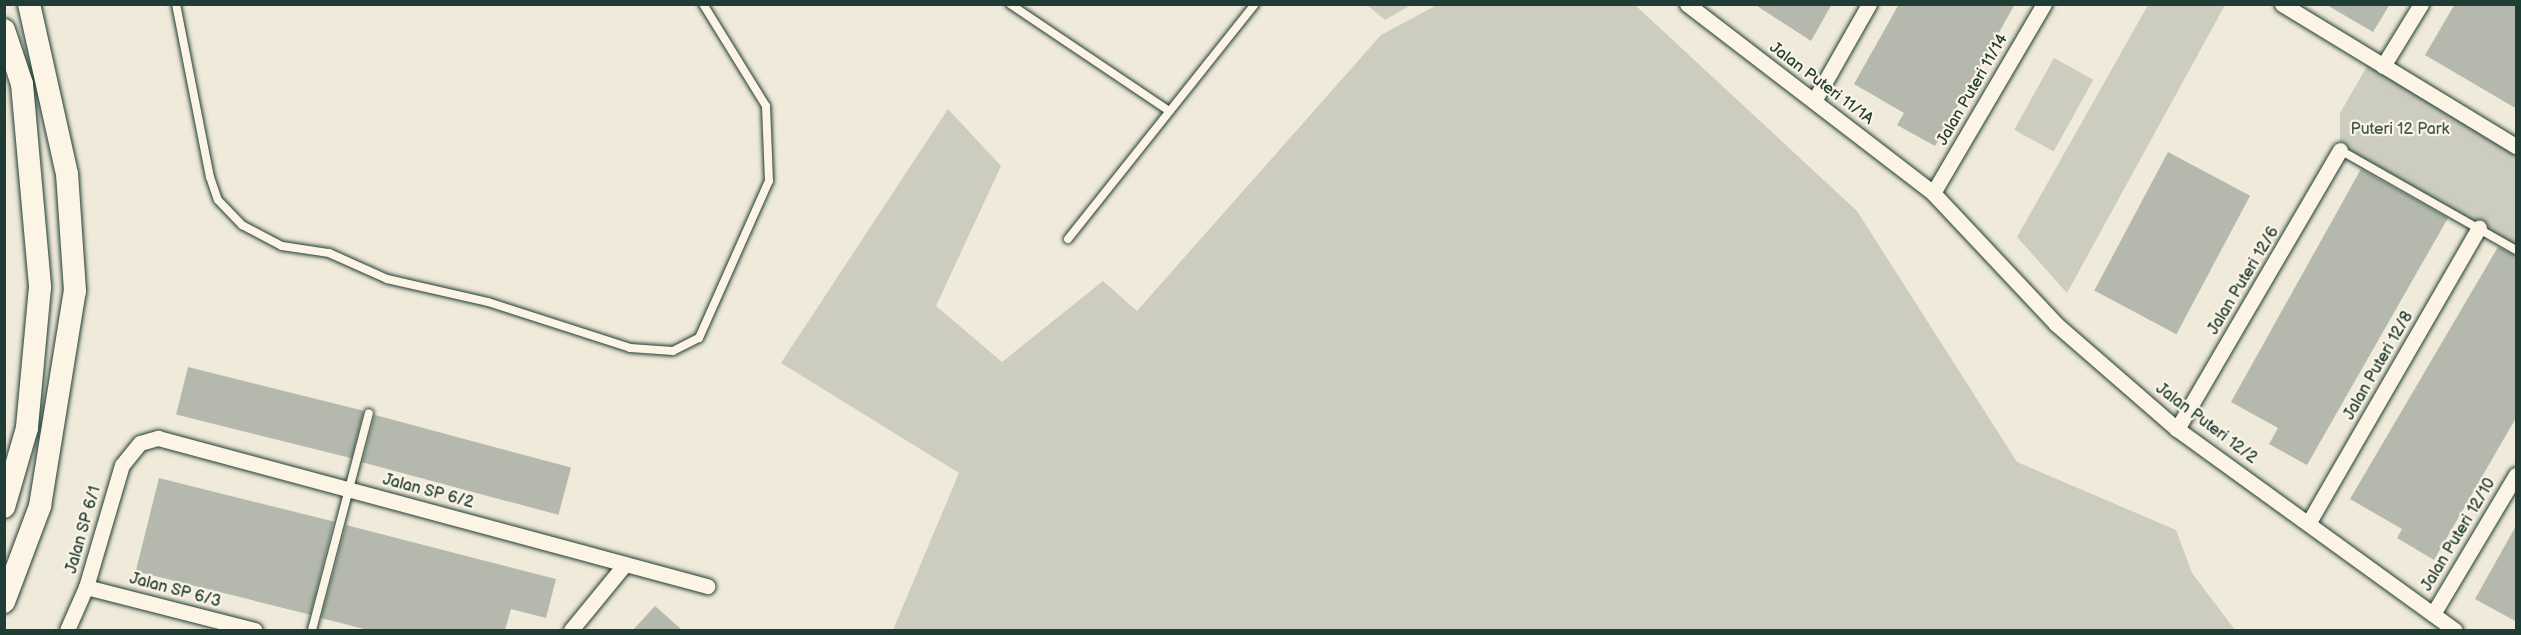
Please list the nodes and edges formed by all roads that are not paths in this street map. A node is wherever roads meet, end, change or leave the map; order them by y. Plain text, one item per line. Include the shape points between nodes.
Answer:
1 (29, 4) edge
2 (176, 4) edge
3 (703, 4) edge
4 (1010, 4) edge
5 (1255, 4) edge
6 (1687, 4) edge
7 (1869, 4) edge
8 (2044, 4) edge
9 (2282, 4) edge
10 (2421, 4) edge
11 (4, 30) edge
12 (2384, 66) junction
13 (1814, 101) junction
14 (1168, 110) junction
15 (2517, 146) edge
16 (2340, 150) joint
17 (1933, 193) junction
18 (2479, 228) junction
19 (1068, 239) dead end
20 (2517, 250) edge
21 (369, 414) dead end
22 (2177, 429) junction
23 (140, 443) joint
24 (2517, 475) edge
25 (350, 490) junction
26 (4, 507) edge
27 (2309, 522) junction
28 (625, 564) junction
29 (707, 586) dead end
30 (86, 587) junction
31 (4, 602) edge
32 (2433, 614) junction
33 (68, 630) edge
34 (248, 630) edge
35 (312, 630) edge
36 (571, 630) edge
37 (2455, 630) edge

1 - 31 street via 67,174 75,291 40,506
2 - 3 lane via 210,177 218,200 242,225 282,246 329,253 387,279 489,302 630,348 673,351 699,338 769,181 766,106
4 - 14 lane
5 - 14 lane
6 - 13 street, Jalan Puteri 11/1A
7 - 13 street
8 - 17 street, Jalan Puteri 11/14
9 - 12 street
10 - 12 street
11 - 26 street via 22,84 40,287 27,429
12 - 15 street
13 - 17 street, Jalan Puteri 11/1A
14 - 19 lane
16 - 18 lane
16 - 22 street, Jalan Puteri 12/6
17 - 22 street, Jalan Puteri 12/2 via 2056,324
18 - 20 lane
18 - 27 street, Jalan Puteri 12/8
21 - 25 lane
22 - 27 street, Jalan Puteri 12/2
23 - 25 street, Jalan SP 6/2 via 158,438
23 - 30 street, Jalan SP 6/1 via 122,465
24 - 32 street, Jalan Puteri 12/10
25 - 28 street, Jalan SP 6/2
25 - 35 lane
27 - 32 street, Jalan Puteri 12/2
28 - 29 street, Jalan SP 6/2
28 - 36 street
30 - 33 street, Jalan SP 6/1
30 - 34 street, Jalan SP 6/3
32 - 37 street, Jalan Puteri 12/2

